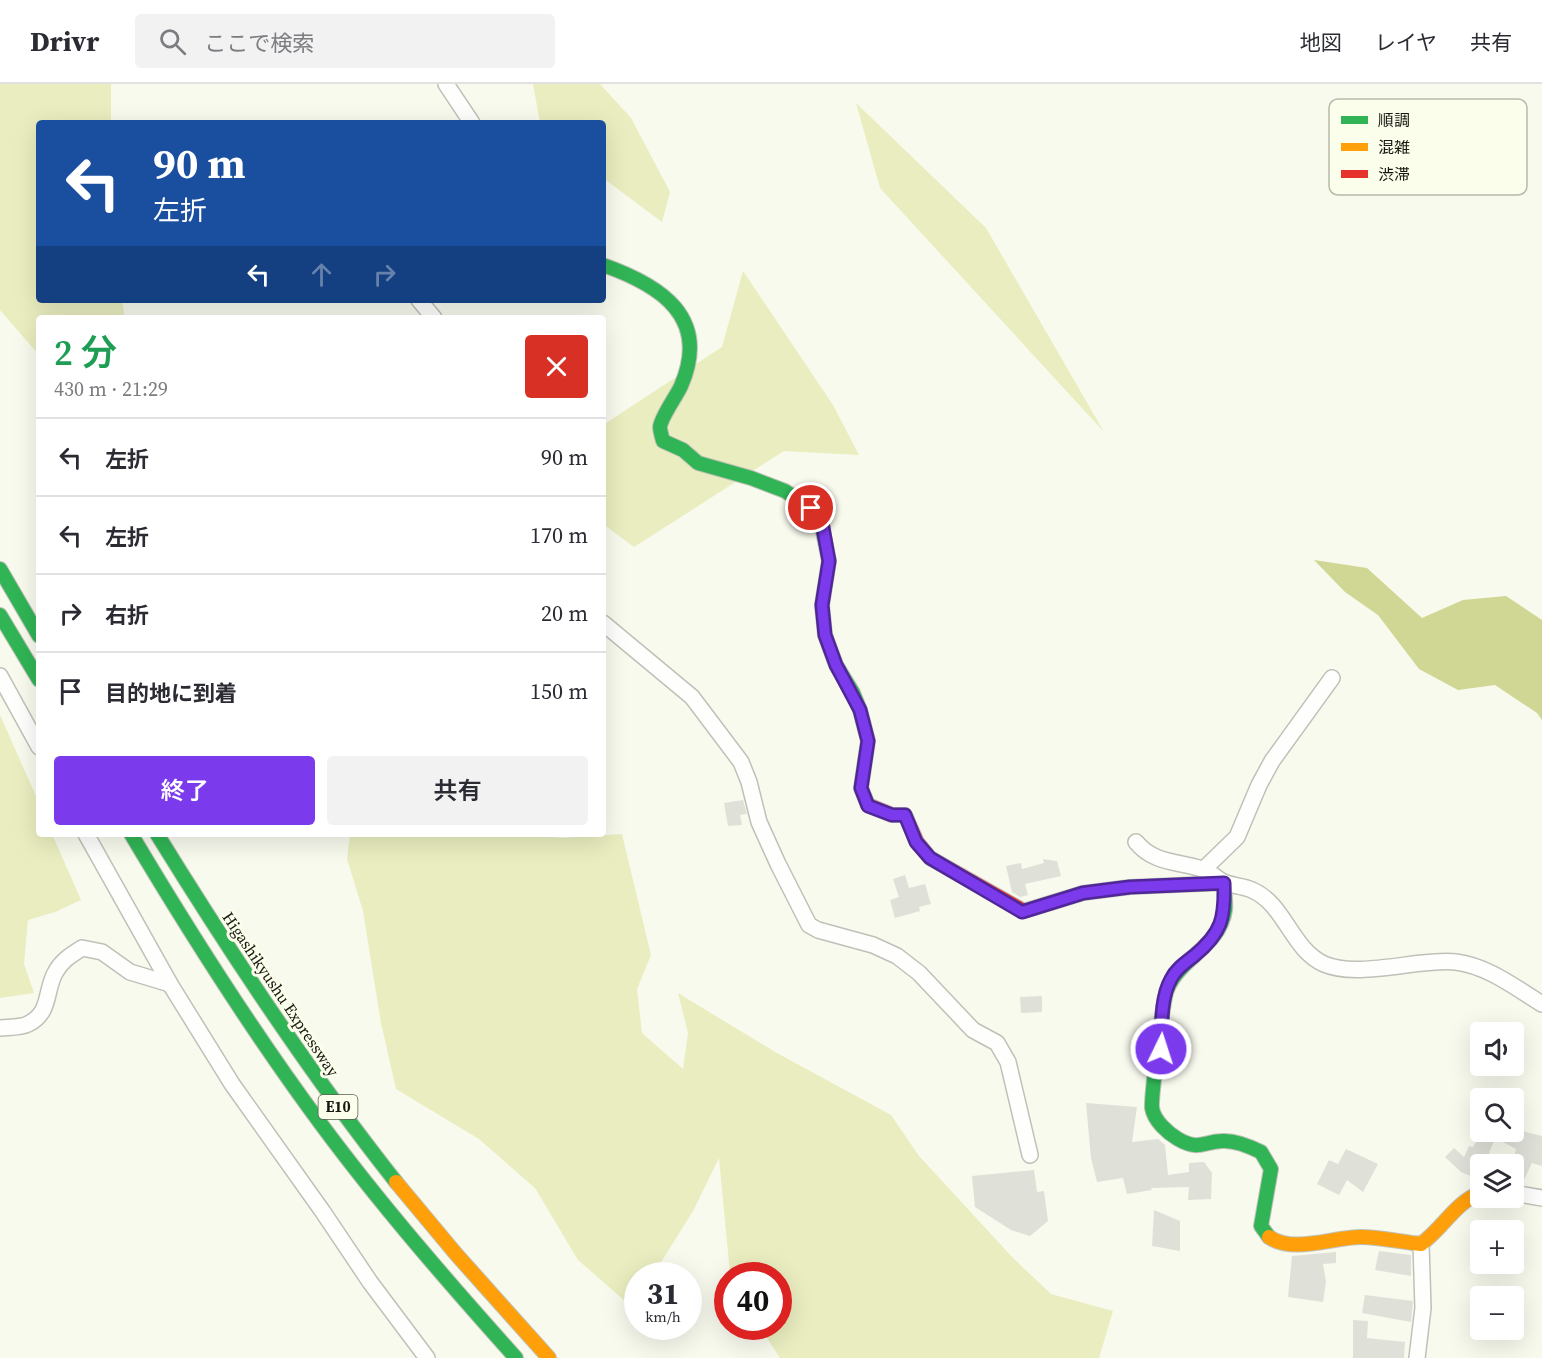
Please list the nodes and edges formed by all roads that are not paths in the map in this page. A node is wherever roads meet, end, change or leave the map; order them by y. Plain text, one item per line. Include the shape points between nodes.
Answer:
1 (446, 84) edge
2 (470, 120) edge
3 (606, 266) edge
4 (422, 303) edge
5 (432, 315) edge
6 (0, 569) edge
7 (0, 615) edge
8 (606, 625) edge
9 (36, 631) edge
10 (36, 675) edge
11 (0, 676) edge
12 (1332, 678) dead end
13 (36, 742) edge
14 (88, 837) edge
15 (133, 837) edge
16 (159, 837) edge
17 (1136, 842) dead end
18 (1204, 869) junction
19 (1224, 883) junction
20 (170, 984) junction
21 (1542, 1004) edge
22 (0, 1028) edge
23 (1030, 1155) dead end
24 (1524, 1195) edge
25 (1470, 1197) edge
26 (1542, 1198) edge
27 (1421, 1244) junction
28 (427, 1358) edge
29 (516, 1358) edge
30 (549, 1358) edge
31 (1417, 1358) edge

1 - 2 street
3 - 19 main road via 646,282 682,314 689,356 684,380 660,427 663,441 683,450 698,463 785,491 811,508 822,522 829,561 822,605 825,635 860,710 868,741 861,788 868,806 892,815 905,815 916,842 930,858 1022,912 1083,893
4 - 5 street
6 - 9 main road
7 - 10 main road
8 - 23 street via 692,697 741,762 759,822 809,925 897,956 919,973 973,1030 997,1042 1008,1062
11 - 13 street
12 - 18 street via 1272,761 1238,837
14 - 20 street
15 - 29 main road, E10 via 230,994 294,1088 437,1268
16 - 30 main road, Higashikyushu Expressway / E10 via 310,1070 387,1171
17 - 18 street via 1145,853
18 - 19 street
19 - 21 street via 1253,890 1274,905 1309,953 1325,964 1358,969 1455,962 1488,971
19 - 27 main road via 1225,911 1218,932 1178,969 1166,991 1154,1116 1176,1137 1190,1143 1237,1143 1262,1152 1271,1169 1261,1226 1274,1241 1295,1244 1361,1236
20 - 22 street via 130,972 102,952 82,948 66,957 54,973 47,1004 40,1015 26,1025
20 - 28 street via 232,1084
24 - 26 street
25 - 27 main road via 1438,1232
27 - 31 street via 1423,1308

